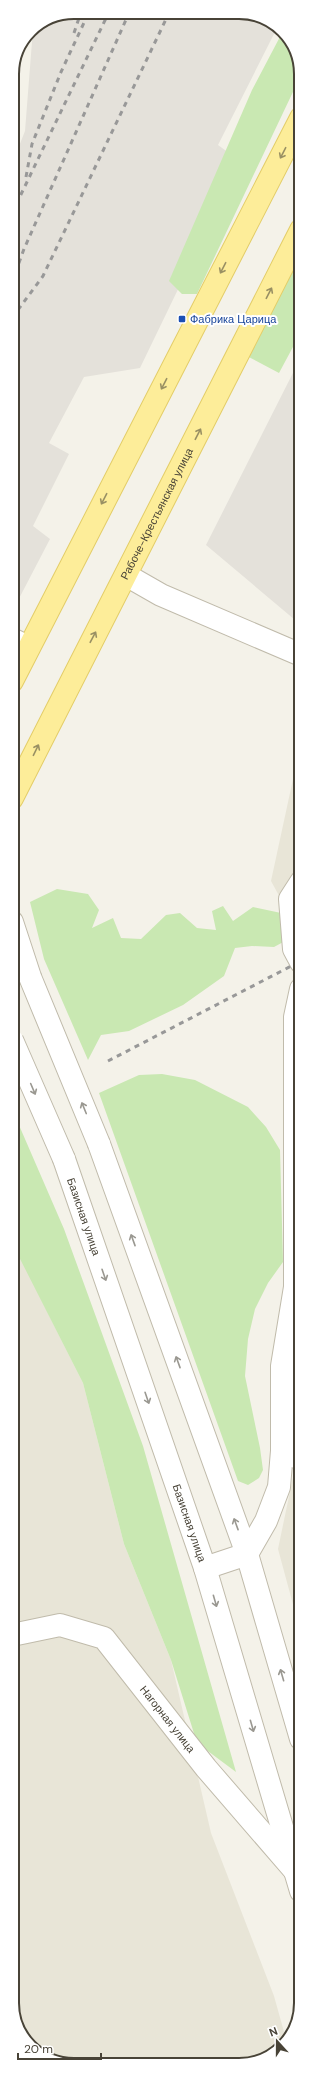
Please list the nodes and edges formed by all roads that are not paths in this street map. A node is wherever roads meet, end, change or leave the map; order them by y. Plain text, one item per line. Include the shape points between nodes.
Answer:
1 (294, 131) edge
2 (294, 244) edge
3 (126, 575) junction
4 (20, 643) edge
5 (294, 652) edge
6 (19, 784) edge
7 (294, 893) edge
8 (19, 943) edge
9 (294, 949) edge
10 (19, 1056) edge
11 (294, 1304) edge
12 (291, 1455) edge
13 (247, 1554) junction
14 (206, 1568) junction
15 (19, 1634) edge
16 (294, 1715) edge
17 (294, 1867) edge
18 (294, 1876) edge

1 -> 4 main road
3 -> 2 main road, Рабоче-Крестьянская улица
3 - 5 street via 161,595
6 -> 3 main road, Рабоче-Крестьянская улица
7 - 9 street via 290,899
13 -> 8 street, bridge via 98,1144 30,977
10 -> 14 street, Базисная улица, bridge via 64,1159
11 - 12 street via 282,1366
12 - 13 street via 266,1521
13 - 14 street
16 -> 13 street
14 -> 17 street, Базисная улица
15 - 18 street, Нагорная улица via 60,1626 104,1638

